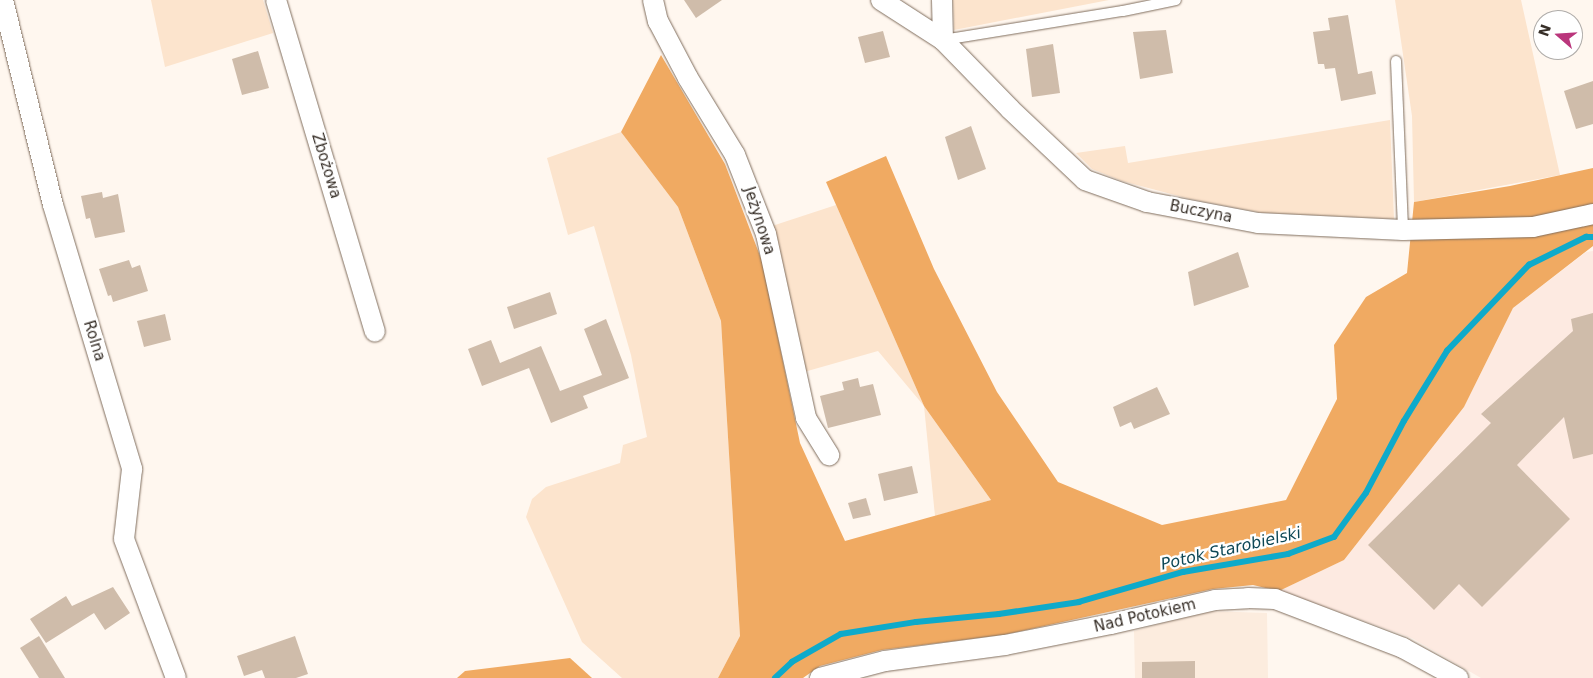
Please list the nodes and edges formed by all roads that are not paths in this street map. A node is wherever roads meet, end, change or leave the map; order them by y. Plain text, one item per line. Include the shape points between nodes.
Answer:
1 (3, 0) edge
2 (276, 0) edge
3 (653, 0) edge
4 (881, 0) edge
5 (942, 0) edge
6 (1176, 0) edge
7 (943, 40) junction
8 (1396, 61) dead end
9 (1593, 214) edge
10 (1403, 230) junction
11 (375, 332) dead end
12 (829, 455) dead end
13 (176, 678) edge
14 (820, 678) edge
15 (1458, 678) edge

1 - 13 street, Rolna via 53,205 132,469 124,539
2 - 11 street, Zbożowa
3 - 12 street, Jeżynowa via 658,21 688,78 735,155 766,234 806,418
4 - 7 street, Buczyna
5 - 7 street
6 - 7 lane
7 - 10 street, Buczyna via 1085,180 1147,202 1258,222
8 - 10 lane
9 - 10 street, Buczyna via 1533,227
14 - 15 street, Nad Potokiem via 885,661 1005,645 1215,600 1248,598 1275,599 1403,648

